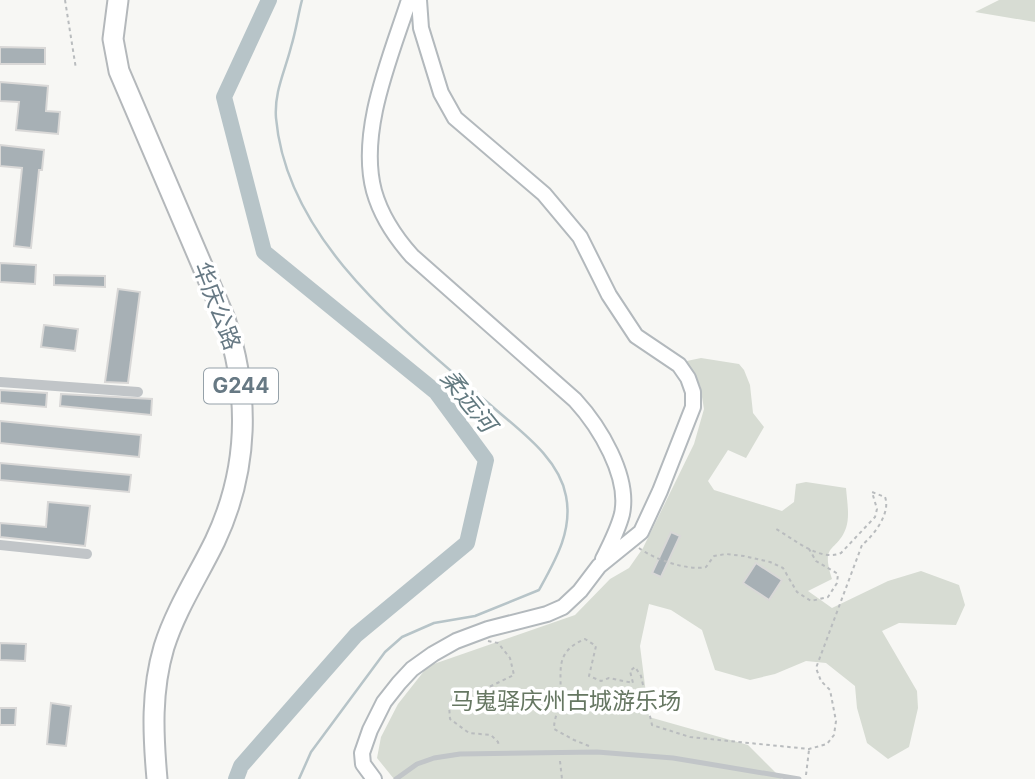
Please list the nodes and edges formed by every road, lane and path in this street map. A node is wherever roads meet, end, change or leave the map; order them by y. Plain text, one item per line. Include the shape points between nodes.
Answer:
1 (65, 0) edge
2 (120, 0) edge
3 (409, 0) edge
4 (419, 0) edge
5 (76, 69) dead end
6 (0, 382) edge
7 (138, 392) dead end
8 (776, 529) dead end
9 (630, 541) junction
10 (0, 545) edge
11 (808, 548) junction
12 (87, 554) dead end
13 (599, 566) junction
14 (483, 641) dead end
15 (809, 749) junction
16 (594, 752) junction
17 (561, 753) junction
18 (500, 755) junction
19 (159, 779) edge
20 (374, 779) edge
21 (396, 779) edge
22 (562, 779) edge
23 (799, 779) edge
24 (806, 779) edge

1 - 5 path
2 - 19 highway, 华庆公路 / G244 via 113,38 118,71 225,318 243,403 242,448 232,501 171,628 160,663 153,703
3 - 13 street via 374,117 370,171 374,192 395,236 412,256 575,400 598,428 622,488 623,511
4 - 9 street via 421,28 441,93 455,118 544,194 580,237 609,295 636,335 679,365 688,378 693,407 688,422 641,532
6 - 7 street
8 - 11 path
9 - 11 path via 651,557 695,569 726,554 770,562 783,568 797,592 811,601 828,597 838,574 816,561
9 - 13 street
10 - 12 street
11 - 15 path via 841,553 875,517 872,492 885,497 887,512 862,545 816,668 830,690 834,735 827,744
13 - 20 street via 562,607 456,641 412,669 384,702 362,753 363,764
14 - 18 path via 498,643 510,658 514,675 454,696 450,719 469,733 491,735 498,741
15 - 16 path via 690,737 652,725 635,667 630,671 633,683 589,676 596,646 585,639 563,654 554,729 588,743
15 - 24 path
16 - 17 lane
16 - 23 lane via 673,758
17 - 18 lane
17 - 22 path
18 - 21 lane via 434,758

